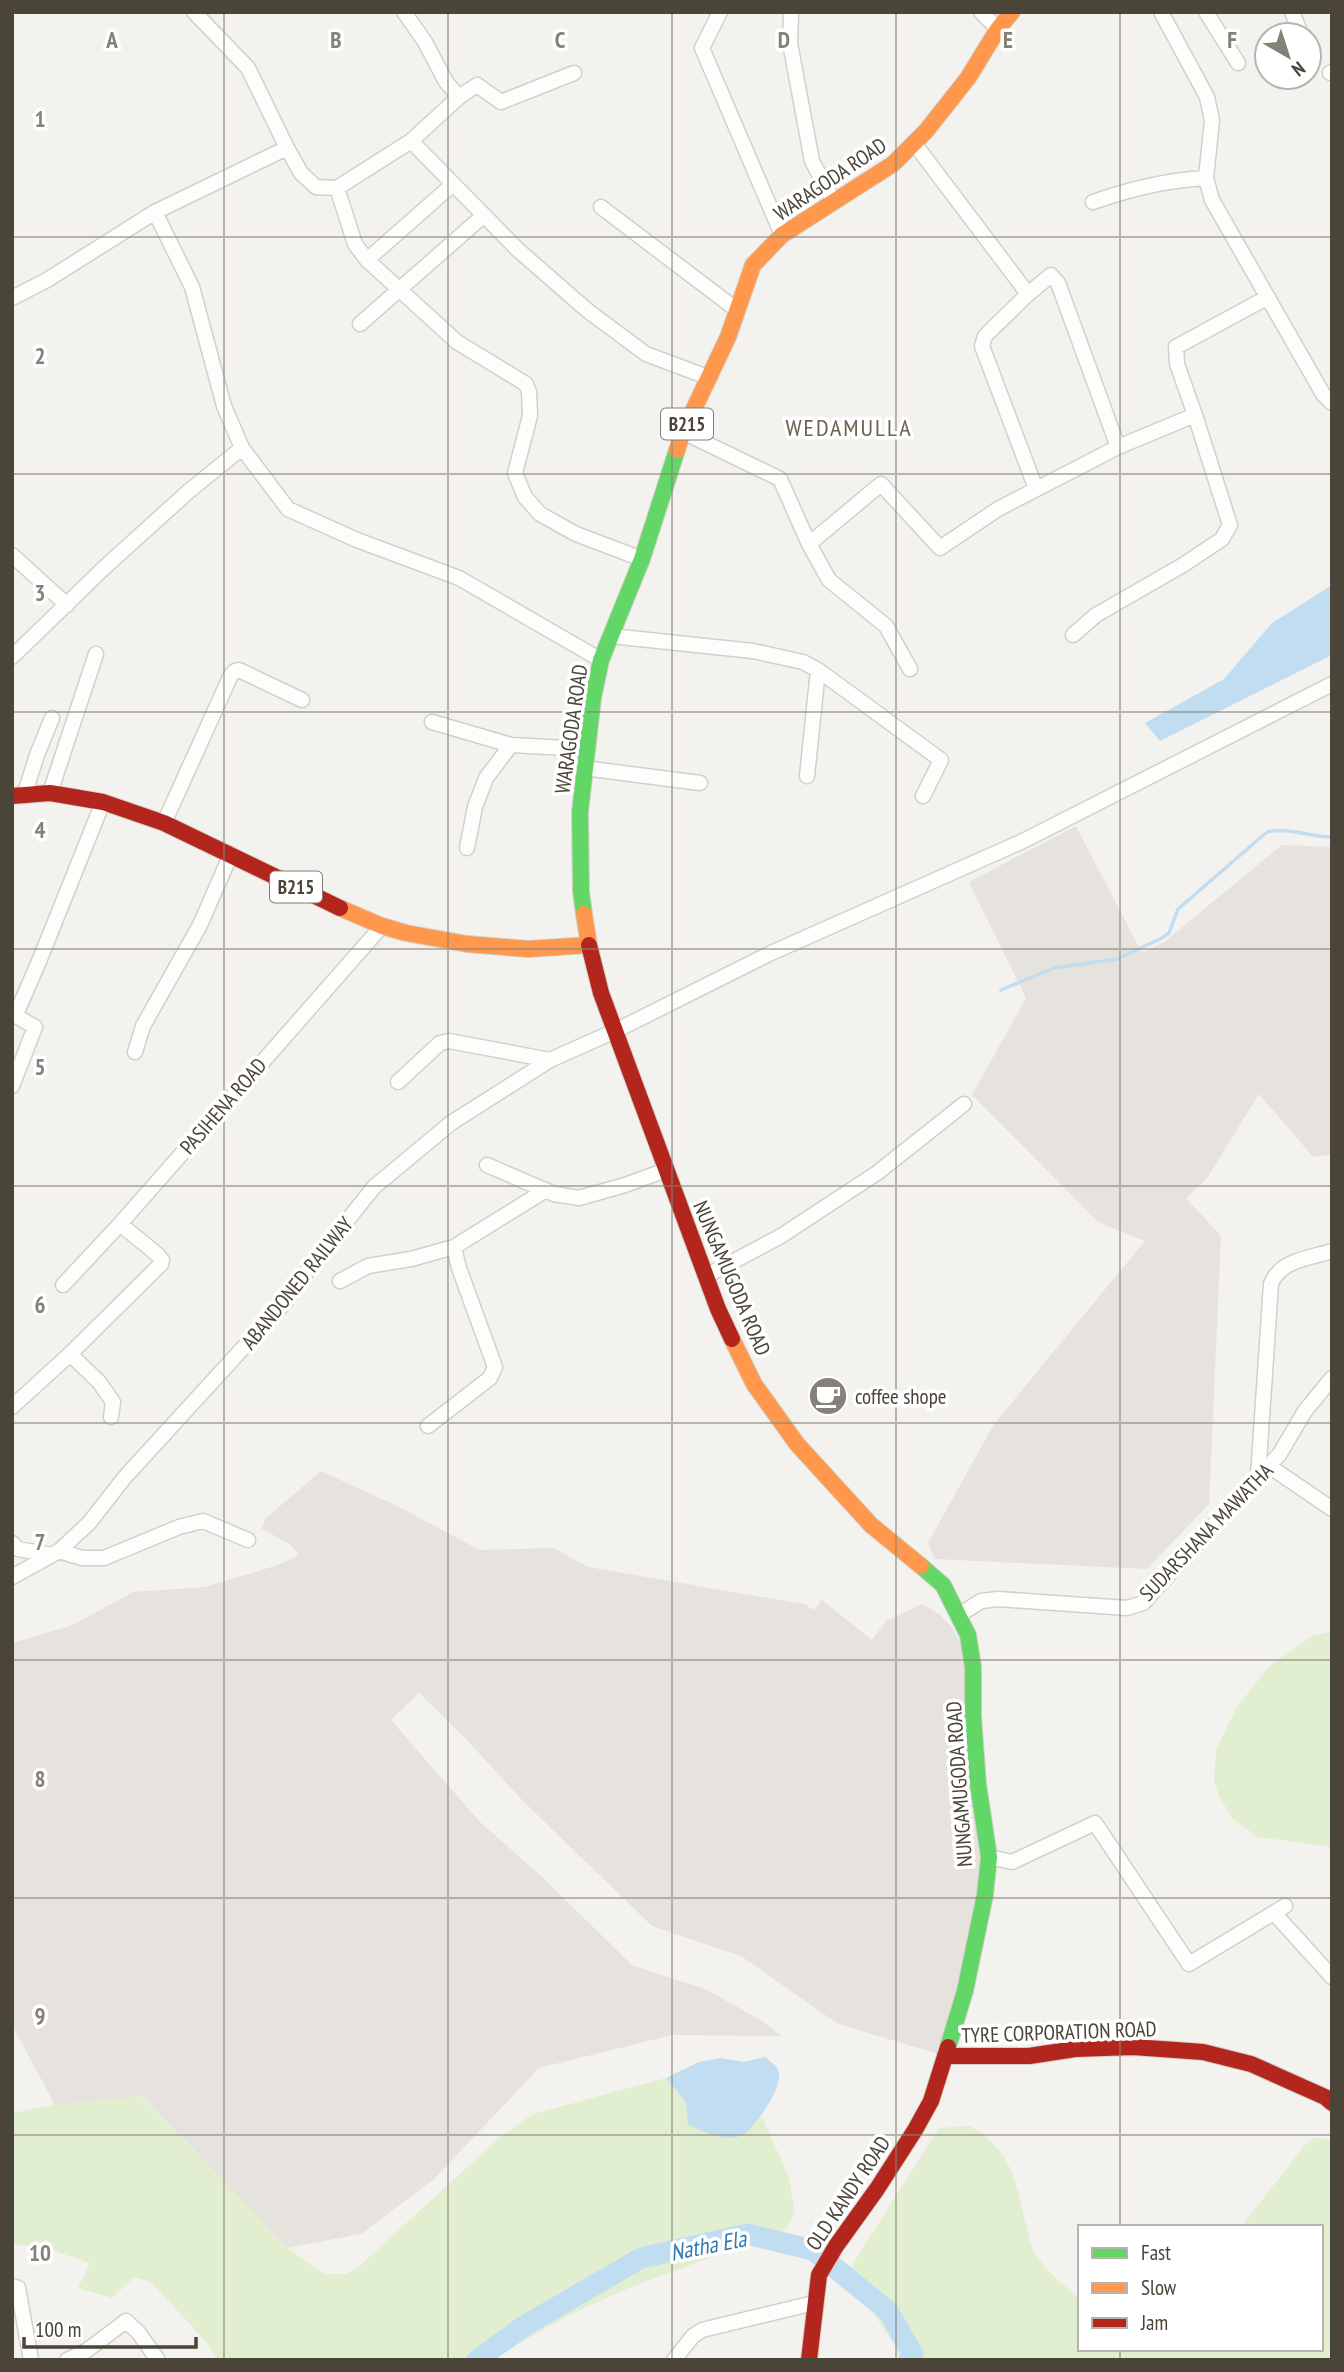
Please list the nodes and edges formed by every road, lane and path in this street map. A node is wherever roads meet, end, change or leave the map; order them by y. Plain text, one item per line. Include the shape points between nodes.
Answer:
1 (194, 12) edge
2 (404, 12) edge
3 (720, 12) edge
4 (791, 12) edge
5 (981, 12) edge
6 (1012, 12) edge
7 (1161, 12) edge
8 (1206, 12) edge
9 (998, 29) junction
10 (1238, 63) dead end
11 (574, 73) dead end
12 (458, 97) junction
13 (411, 141) junction
14 (914, 143) junction
15 (287, 148) junction
16 (1206, 178) junction
17 (452, 185) junction
18 (337, 188) junction
19 (834, 202) junction
20 (1093, 202) dead end
21 (601, 207) dead end
22 (155, 212) junction
23 (483, 216) junction
24 (782, 235) junction
25 (367, 260) junction
26 (398, 289) junction
27 (1028, 294) junction
28 (1268, 297) junction
29 (12, 298) edge
30 (737, 310) junction
31 (360, 324) dead end
32 (710, 378) junction
33 (1332, 403) edge
34 (1195, 415) junction
35 (683, 432) junction
36 (1118, 447) junction
37 (242, 448) junction
38 (1037, 489) junction
39 (809, 544) junction
40 (12, 555) edge
41 (642, 559) junction
42 (67, 605) junction
43 (1073, 635) dead end
44 (611, 636) junction
45 (96, 654) dead end
46 (12, 657) edge
47 (601, 660) junction
48 (910, 669) dead end
49 (818, 670) junction
50 (1332, 684) edge
51 (302, 700) dead end
52 (52, 718) dead end
53 (432, 722) dead end
54 (511, 745) junction
55 (586, 749) junction
56 (584, 768) junction
57 (807, 776) dead end
58 (700, 783) dead end
59 (50, 793) junction
60 (18, 796) edge
61 (923, 796) dead end
62 (103, 802) junction
63 (164, 823) junction
64 (467, 848) dead end
65 (231, 854) junction
66 (382, 926) junction
67 (589, 945) junction
68 (615, 1031) junction
69 (135, 1052) dead end
70 (550, 1060) junction
71 (398, 1082) dead end
72 (12, 1086) edge
73 (964, 1104) dead end
74 (487, 1165) dead end
75 (666, 1170) junction
76 (546, 1190) junction
77 (120, 1224) junction
78 (454, 1247) junction
79 (1332, 1251) edge
80 (706, 1276) junction
81 (340, 1281) dead end
82 (63, 1285) dead end
83 (70, 1354) junction
84 (1332, 1378) edge
85 (12, 1407) edge
86 (111, 1417) dead end
87 (428, 1426) dead end
88 (1264, 1471) junction
89 (1332, 1509) edge
90 (248, 1540) dead end
91 (12, 1543) edge
92 (55, 1553) junction
93 (12, 1577) edge
94 (959, 1615) junction
95 (989, 1857) junction
96 (1332, 1977) edge
97 (945, 2056) junction
98 (1332, 2103) edge
99 (12, 2286) edge
100 (814, 2303) junction
101 (31, 2360) edge
102 (66, 2360) edge
103 (158, 2360) edge
104 (674, 2360) edge
105 (810, 2360) edge

1 - 15 street via 248,68
2 - 12 street
3 - 24 street via 702,48
4 - 19 street via 790,43 812,161
5 - 9 street
6 - 9 street, WARAGODA ROAD / B215
7 - 16 street via 1207,97 1212,120
8 - 10 street
9 - 14 street, WARAGODA ROAD / B215 via 968,78
11 - 12 street via 501,102 477,85
12 - 13 street
13 - 17 street
13 - 18 street
14 - 19 street, WARAGODA ROAD / B215 via 893,164
14 - 27 street
15 - 18 street via 301,173 316,187
15 - 22 street
16 - 20 street via 1170,180
16 - 28 street via 1212,200
17 - 23 street
17 - 25 street
18 - 25 street via 355,244
19 - 24 street, WARAGODA ROAD / B215
21 - 30 street
22 - 29 street
22 - 37 street via 192,287 224,406
23 - 26 street
23 - 32 street via 587,311 646,354
24 - 30 street, WARAGODA ROAD / B215 via 753,265
25 - 26 street
26 - 31 street
26 - 41 street via 457,342 526,384 530,416 515,474 524,498 540,514 576,534
27 - 36 street via 1051,275 1058,283
27 - 38 street via 985,336 982,346
28 - 33 street
28 - 34 street via 1176,347 1177,364
30 - 32 street, WARAGODA ROAD / B215
32 - 35 street, WARAGODA ROAD / B215
34 - 36 street
34 - 43 street via 1230,525 1222,539 1096,615
35 - 39 street via 780,479
35 - 41 street, WARAGODA ROAD / B215
36 - 38 street
37 - 42 street
37 - 47 street via 288,509 459,578
38 - 39 street via 940,548 881,484
39 - 48 street via 829,580 886,626
40 - 42 street
41 - 44 street, WARAGODA ROAD / B215
42 - 46 street
44 - 47 street, WARAGODA ROAD / B215
44 - 49 street via 753,651
45 - 59 street
47 - 55 street, WARAGODA ROAD / B215
49 - 57 street
49 - 61 street via 941,760
50 - 68 street, ABANDONED RAILWAY via 1023,841 771,953
51 - 63 street via 239,670 230,675
52 - 60 street
53 - 54 street
54 - 55 street
54 - 64 street via 486,778
55 - 56 street, WARAGODA ROAD / B215
56 - 58 street
56 - 67 street, WARAGODA ROAD / B215 via 580,891
59 - 60 street, B215
59 - 62 street, B215
62 - 63 street, B215
62 - 72 street via 17,1012 16,1016 35,1027
63 - 65 street, B215
65 - 66 street, B215
65 - 69 street
66 - 67 street, B215 via 467,944 528,949
66 - 77 street, PASIHENA ROAD
67 - 68 street, NUNGAMUGODA ROAD
68 - 70 street, ABANDONED RAILWAY
68 - 75 street, NUNGAMUGODA ROAD
70 - 71 street via 449,1041 440,1043
70 - 92 street, ABANDONED RAILWAY via 452,1123 374,1187 278,1311 125,1477 89,1523
73 - 80 street via 877,1173 781,1236
74 - 76 street
75 - 76 street via 579,1198
75 - 80 street, NUNGAMUGODA ROAD
76 - 78 street
77 - 82 street, PASIHENA ROAD
77 - 83 street via 158,1255 161,1264
78 - 81 street via 369,1266
78 - 87 street via 495,1367 490,1378
79 - 88 street via 1286,1265 1271,1283
80 - 94 street, NUNGAMUGODA ROAD via 754,1384 797,1444 871,1525 943,1586
83 - 85 street
83 - 86 street via 113,1402
84 - 88 street, SUDARSHANA MAWATHA
88 - 89 street
88 - 94 street, SUDARSHANA MAWATHA via 1143,1603 1127,1608 998,1599 982,1601
90 - 92 street via 203,1521 104,1558
91 - 92 street via 18,1549
92 - 93 street, ABANDONED RAILWAY
94 - 95 street, NUNGAMUGODA ROAD via 973,1667 978,1784
95 - 96 street via 1012,1862 1095,1824 1189,1964 1280,1910
95 - 97 street, NUNGAMUGODA ROAD via 965,1991
97 - 98 street, TYRE CORPORATION ROAD via 1029,2056 1133,2047 1203,2052 1251,2064
97 - 100 street, OLD KANDY ROAD via 931,2101 819,2275
99 - 101 street via 18,2288
100 - 104 street via 702,2330
100 - 105 street, OLD KANDY ROAD
102 - 103 street via 126,2321

